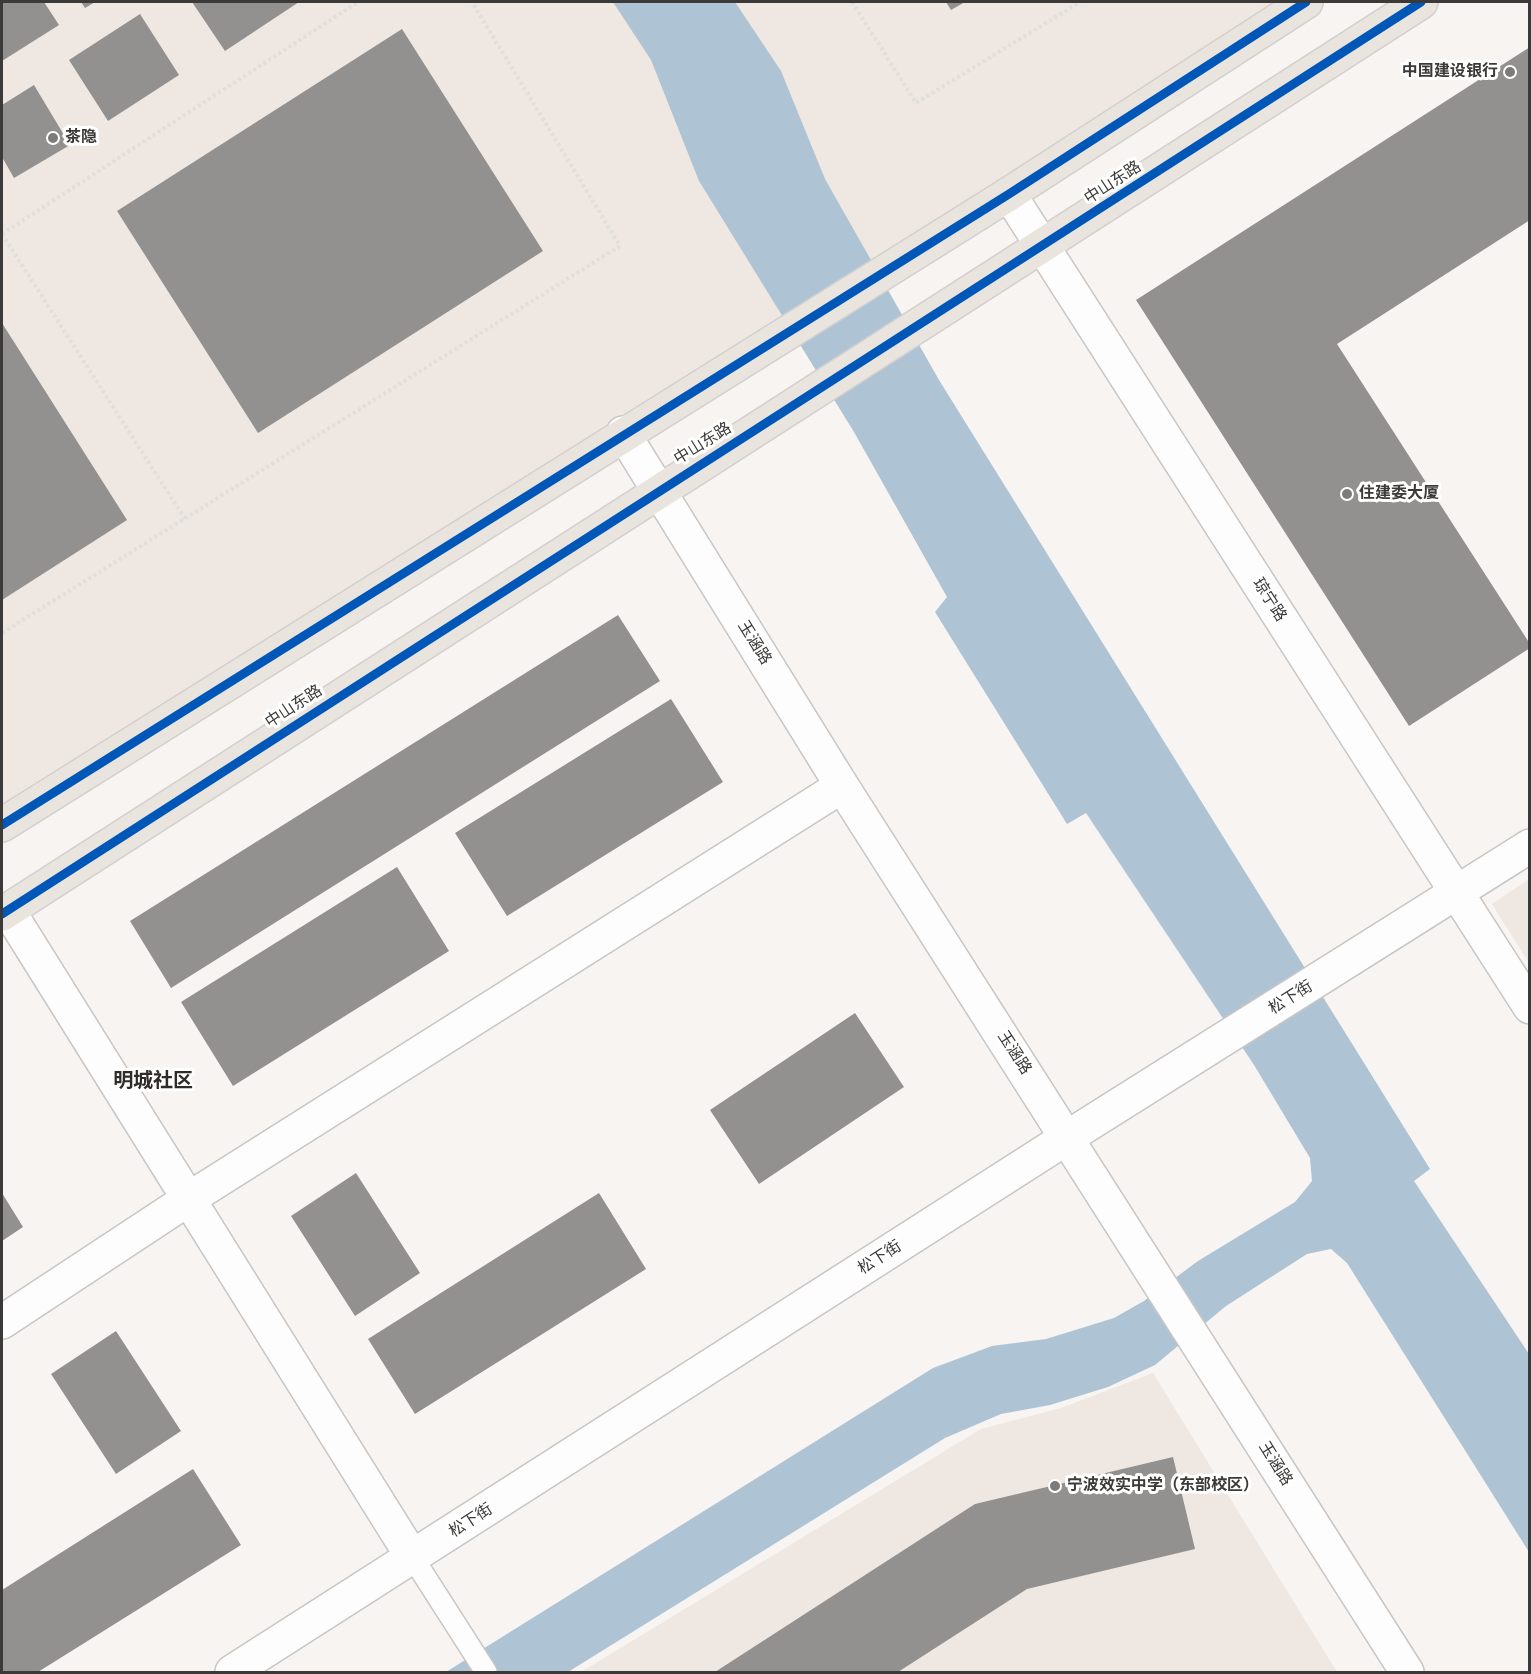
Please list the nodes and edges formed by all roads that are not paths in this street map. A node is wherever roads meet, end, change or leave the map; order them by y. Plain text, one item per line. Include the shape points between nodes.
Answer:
1 (1306, 2) edge
2 (1421, 2) edge
3 (1009, 194) junction
4 (1042, 247) junction
5 (623, 433) junction
6 (659, 489) junction
7 (842, 786) junction
8 (2, 825) edge
9 (1530, 846) edge
10 (1457, 894) junction
11 (5, 912) edge
12 (1530, 1007) edge
13 (1068, 1137) junction
14 (187, 1200) junction
15 (2, 1322) edge
16 (413, 1558) junction
17 (232, 1672) edge
18 (486, 1672) edge
19 (1407, 1672) edge

1 - 3 main road
2 - 4 main road, 中山东路
3 - 4 street, 琼宁路
3 - 5 main road
4 - 6 main road, 中山东路
4 - 10 street, 琼宁路
5 - 6 street, 玉涵路
5 - 8 main road
6 - 7 street, 玉涵路
6 - 11 main road, 中山东路
7 - 13 street, 玉涵路
7 - 14 street
9 - 10 street, 松下街
10 - 12 street, 琼宁路
10 - 13 street, 松下街
11 - 14 street
13 - 16 street, 松下街
13 - 19 street, 玉涵路
14 - 15 street
14 - 16 street
16 - 17 street, 松下街
16 - 18 lane

